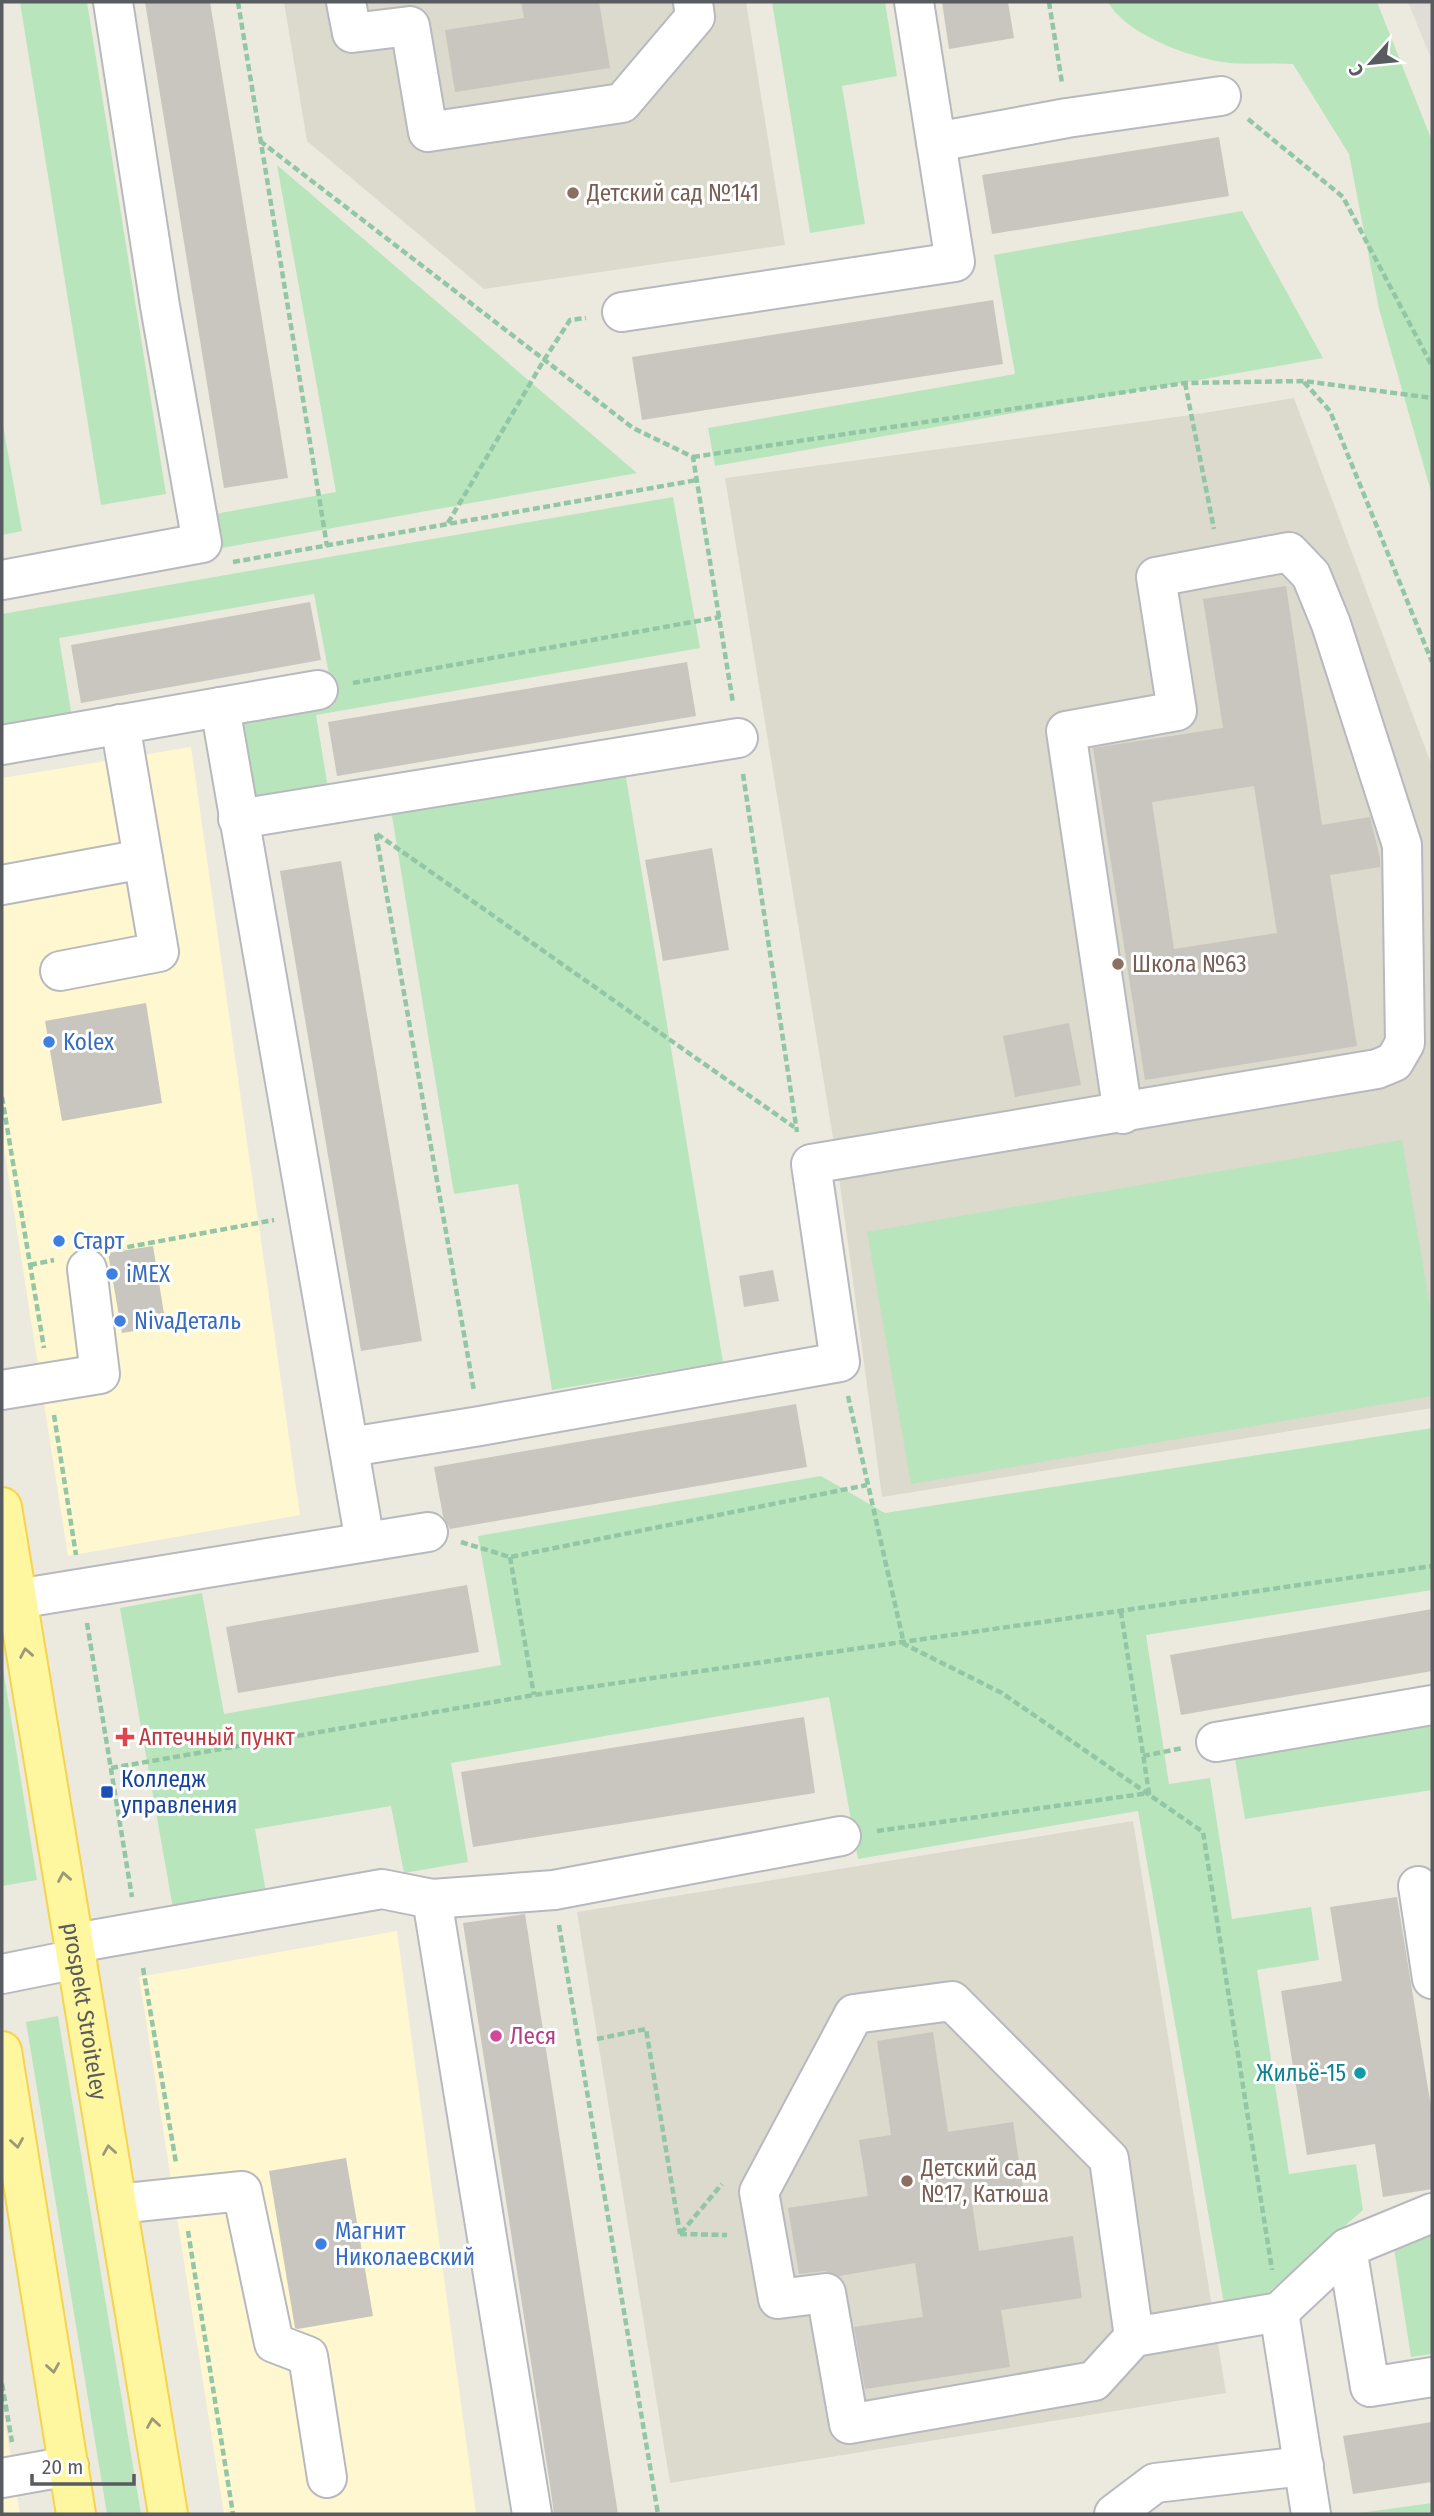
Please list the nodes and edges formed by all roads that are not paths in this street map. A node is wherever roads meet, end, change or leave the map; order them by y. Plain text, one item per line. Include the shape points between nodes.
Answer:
1 (113, 2) edge
2 (346, 2) edge
3 (693, 2) edge
4 (914, 2) edge
5 (1221, 96) road end
6 (936, 142) junction
7 (622, 312) road end
8 (2, 580) edge
9 (318, 690) road end
10 (220, 707) junction
11 (120, 724) junction
12 (738, 738) road end
13 (2, 745) edge
14 (238, 819) junction
15 (143, 859) junction
16 (2, 885) edge
17 (60, 971) dead end
18 (1123, 1114) junction
19 (84, 1260) road end
20 (2, 1390) edge
21 (350, 1447) junction
22 (2, 1507) edge
23 (428, 1532) road end
24 (365, 1542) junction
25 (17, 1599) junction
26 (1432, 1705) edge
27 (1216, 1742) dead end
28 (841, 1836) road end
29 (1418, 1886) dead end
30 (432, 1899) junction
31 (76, 1951) junction
32 (2, 1974) edge
33 (1432, 1979) edge
34 (2, 2052) edge
35 (117, 2204) junction
36 (1432, 2213) edge
37 (1347, 2248) junction
38 (1279, 2312) junction
39 (1134, 2337) junction
40 (1432, 2377) edge
41 (69, 2466) junction
42 (1304, 2466) junction
43 (2, 2478) edge
44 (327, 2478) dead end
45 (76, 2514) edge
46 (168, 2514) edge
47 (532, 2514) edge
48 (1114, 2514) edge
49 (1311, 2514) edge

1 - 8 lane via 202,543
2 - 3 lane via 352,33 410,26 428,132 622,103 695,17
4 - 6 lane
5 - 6 lane
6 - 7 lane via 955,262
9 - 10 lane
10 - 11 lane
10 - 14 lane
11 - 13 lane
11 - 15 lane
12 - 14 lane
14 - 21 lane
15 - 16 lane
15 - 17 lane via 159,952
18 - 18 lane via 1066,732 1177,711 1156,577 1289,552 1311,575 1331,624 1402,845 1405,1043 1395,1062 1377,1069
18 - 21 lane via 811,1164 840,1362
19 - 20 lane via 100,1374
21 - 24 lane
22 - 25 main road, prospekt Stroiteley
23 - 24 lane
24 - 25 lane
31 -> 25 main road, prospekt Stroiteley
26 - 27 lane
28 - 30 lane via 554,1890
29 - 33 lane
30 - 31 lane via 382,1889 137,1932
30 - 47 lane
31 - 32 lane
35 -> 31 main road, prospekt Stroiteley
34 -> 41 main road
35 - 44 lane via 242,2191 274,2343 308,2356
46 -> 35 main road, prospekt Stroiteley
36 - 37 lane
37 - 38 lane
37 - 40 lane via 1370,2387
38 - 39 lane
38 - 42 lane
39 - 39 lane via 1109,2158 952,2001 854,2014 759,2192 778,2299 827,2293 849,2424 1094,2381
41 - 43 lane
41 - 45 main road
42 - 48 lane via 1155,2483
42 - 49 lane

